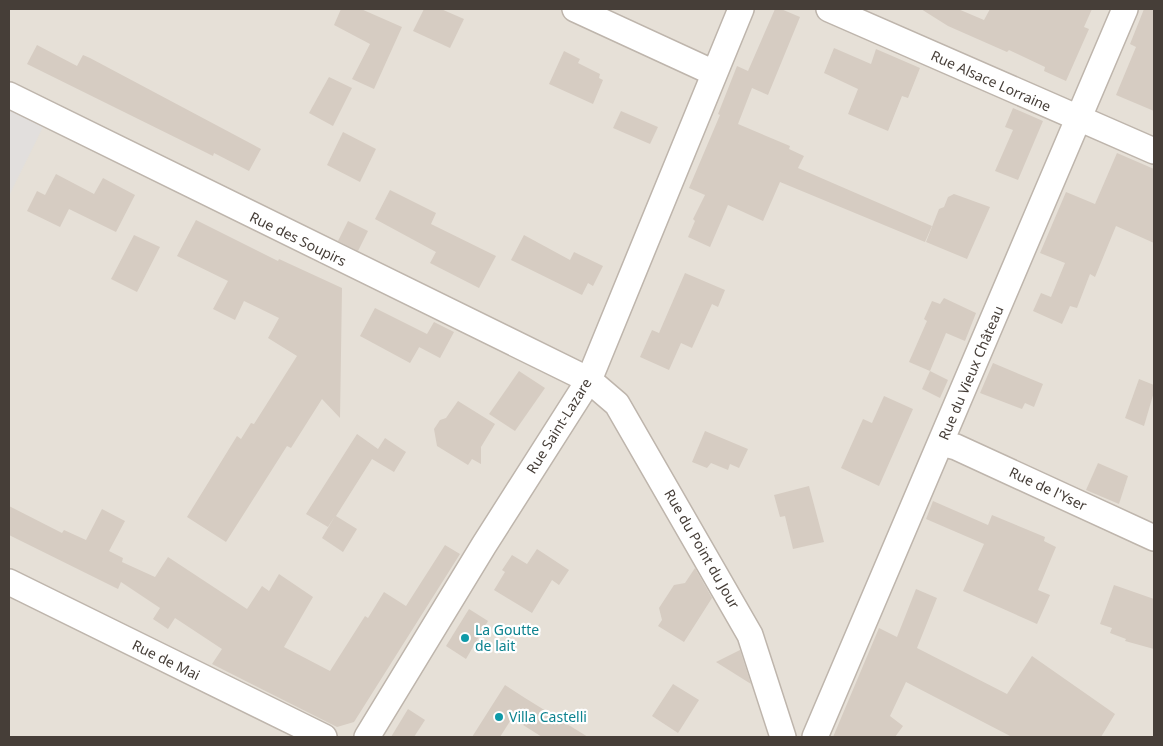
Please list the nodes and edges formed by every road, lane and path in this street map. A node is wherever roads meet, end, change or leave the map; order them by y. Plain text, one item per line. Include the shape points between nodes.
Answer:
1 (575, 9) edge
2 (741, 9) edge
3 (829, 9) edge
4 (1125, 9) edge
5 (714, 73) junction
6 (9, 95) edge
7 (1078, 119) junction
8 (1154, 151) edge
9 (589, 380) junction
10 (941, 443) junction
11 (1154, 538) edge
12 (9, 582) edge
13 (324, 737) edge
14 (367, 737) edge
15 (783, 737) edge
16 (815, 737) edge

1 - 5 street
2 - 5 street, Rue Saint-Lazare
3 - 7 street, Rue Alsace Lorraine
4 - 7 street, Rue du Vieux Château
5 - 9 street, Rue Saint-Lazare
6 - 9 street, Rue des Soupirs
7 - 8 street, Rue Alsace Lorraine
7 - 10 street, Rue du Vieux Château
9 - 14 street, Rue Saint-Lazare
9 - 15 street, Rue du Point du Jour via 625,414 750,635
10 - 11 street, Rue de l'Yser
10 - 16 street, Rue du Vieux Château
12 - 13 street, Rue de Mai

